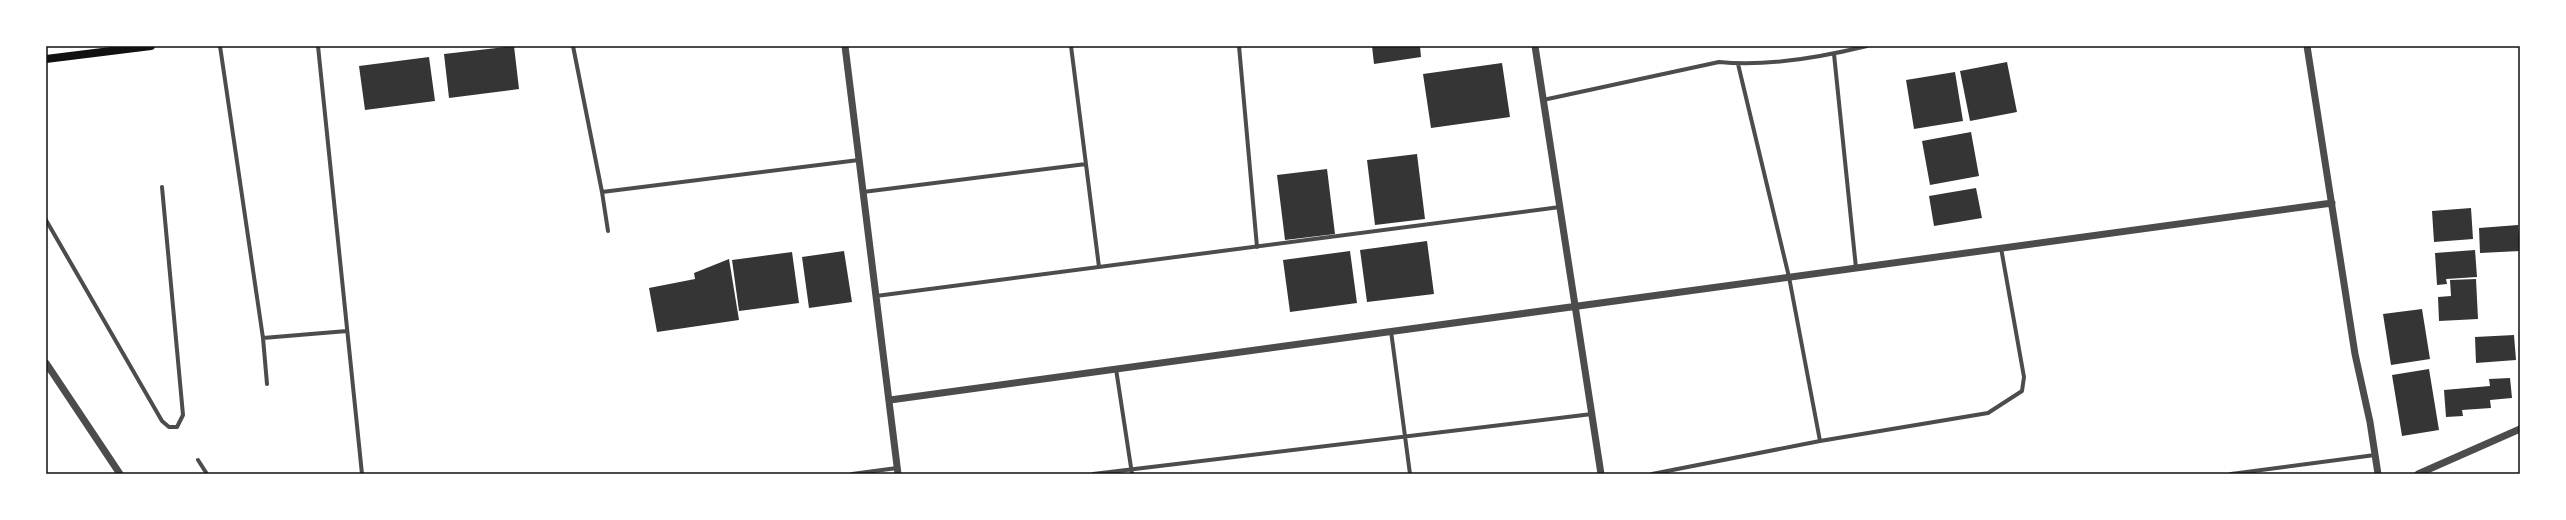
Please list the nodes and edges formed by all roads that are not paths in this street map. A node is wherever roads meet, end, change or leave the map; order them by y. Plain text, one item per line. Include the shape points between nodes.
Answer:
1 (151, 46) edge
2 (220, 46) edge
3 (318, 46) edge
4 (573, 46) edge
5 (844, 46) edge
6 (1071, 46) edge
7 (1239, 46) edge
8 (1535, 46) edge
9 (1866, 46) edge
10 (2307, 46) edge
11 (1834, 54) junction
12 (46, 59) edge
13 (1738, 64) junction
14 (1543, 100) junction
15 (859, 160) junction
16 (1086, 164) junction
17 (162, 187) dead end
18 (602, 192) junction
19 (863, 192) junction
20 (2332, 204) junction
21 (1560, 207) junction
22 (46, 220) edge
23 (608, 231) dead end
24 (1257, 248) junction
25 (2001, 248) junction
26 (1098, 267) junction
27 (1856, 268) junction
28 (1789, 277) junction
29 (876, 296) junction
30 (1576, 306) junction
31 (347, 330) junction
32 (1391, 331) junction
33 (263, 338) junction
34 (46, 363) edge
35 (1116, 369) junction
36 (48, 372) edge
37 (267, 384) dead end
38 (890, 400) junction
39 (1592, 414) junction
40 (2520, 429) edge
41 (1404, 437) junction
42 (1820, 441) junction
43 (2375, 455) junction
44 (198, 460) dead end
45 (2271, 469) junction
46 (898, 471) edge
47 (1132, 472) edge
48 (120, 474) edge
49 (207, 474) edge
50 (362, 474) edge
51 (852, 474) edge
52 (1093, 474) edge
53 (1410, 474) edge
54 (1601, 474) edge
55 (1652, 474) edge
56 (2231, 474) edge
57 (2272, 474) edge
58 (2378, 474) edge
59 (2418, 474) edge

1 - 12 main road
2 - 33 street
3 - 31 street
4 - 18 street
5 - 15 street
6 - 16 street
7 - 24 street
8 - 14 street
9 - 11 street
10 - 20 street
11 - 13 street
11 - 27 street
13 - 14 street via 1719,62
13 - 28 street
14 - 21 street
15 - 18 street
15 - 19 street
16 - 19 street
16 - 26 street
17 - 22 street via 183,415 177,427 169,427 162,421
18 - 23 street
19 - 29 street
20 - 25 street
20 - 43 street via 2355,354
21 - 24 street
21 - 30 street
24 - 26 street
25 - 27 street
25 - 42 street via 2024,377 2022,391 1988,413
26 - 29 street
27 - 28 street
28 - 30 street
28 - 42 street
29 - 38 street
30 - 32 street
30 - 39 street
31 - 33 street
31 - 50 street
32 - 35 street
32 - 41 street
33 - 37 street
34 - 36 street
35 - 38 street
35 - 47 street
36 - 48 street
38 - 46 street
39 - 41 street
39 - 54 street
40 - 59 street
41 - 47 street
41 - 53 street
42 - 55 street
43 - 45 street
43 - 58 street
44 - 49 street
45 - 56 street
45 - 57 street
46 - 51 street
47 - 52 street

